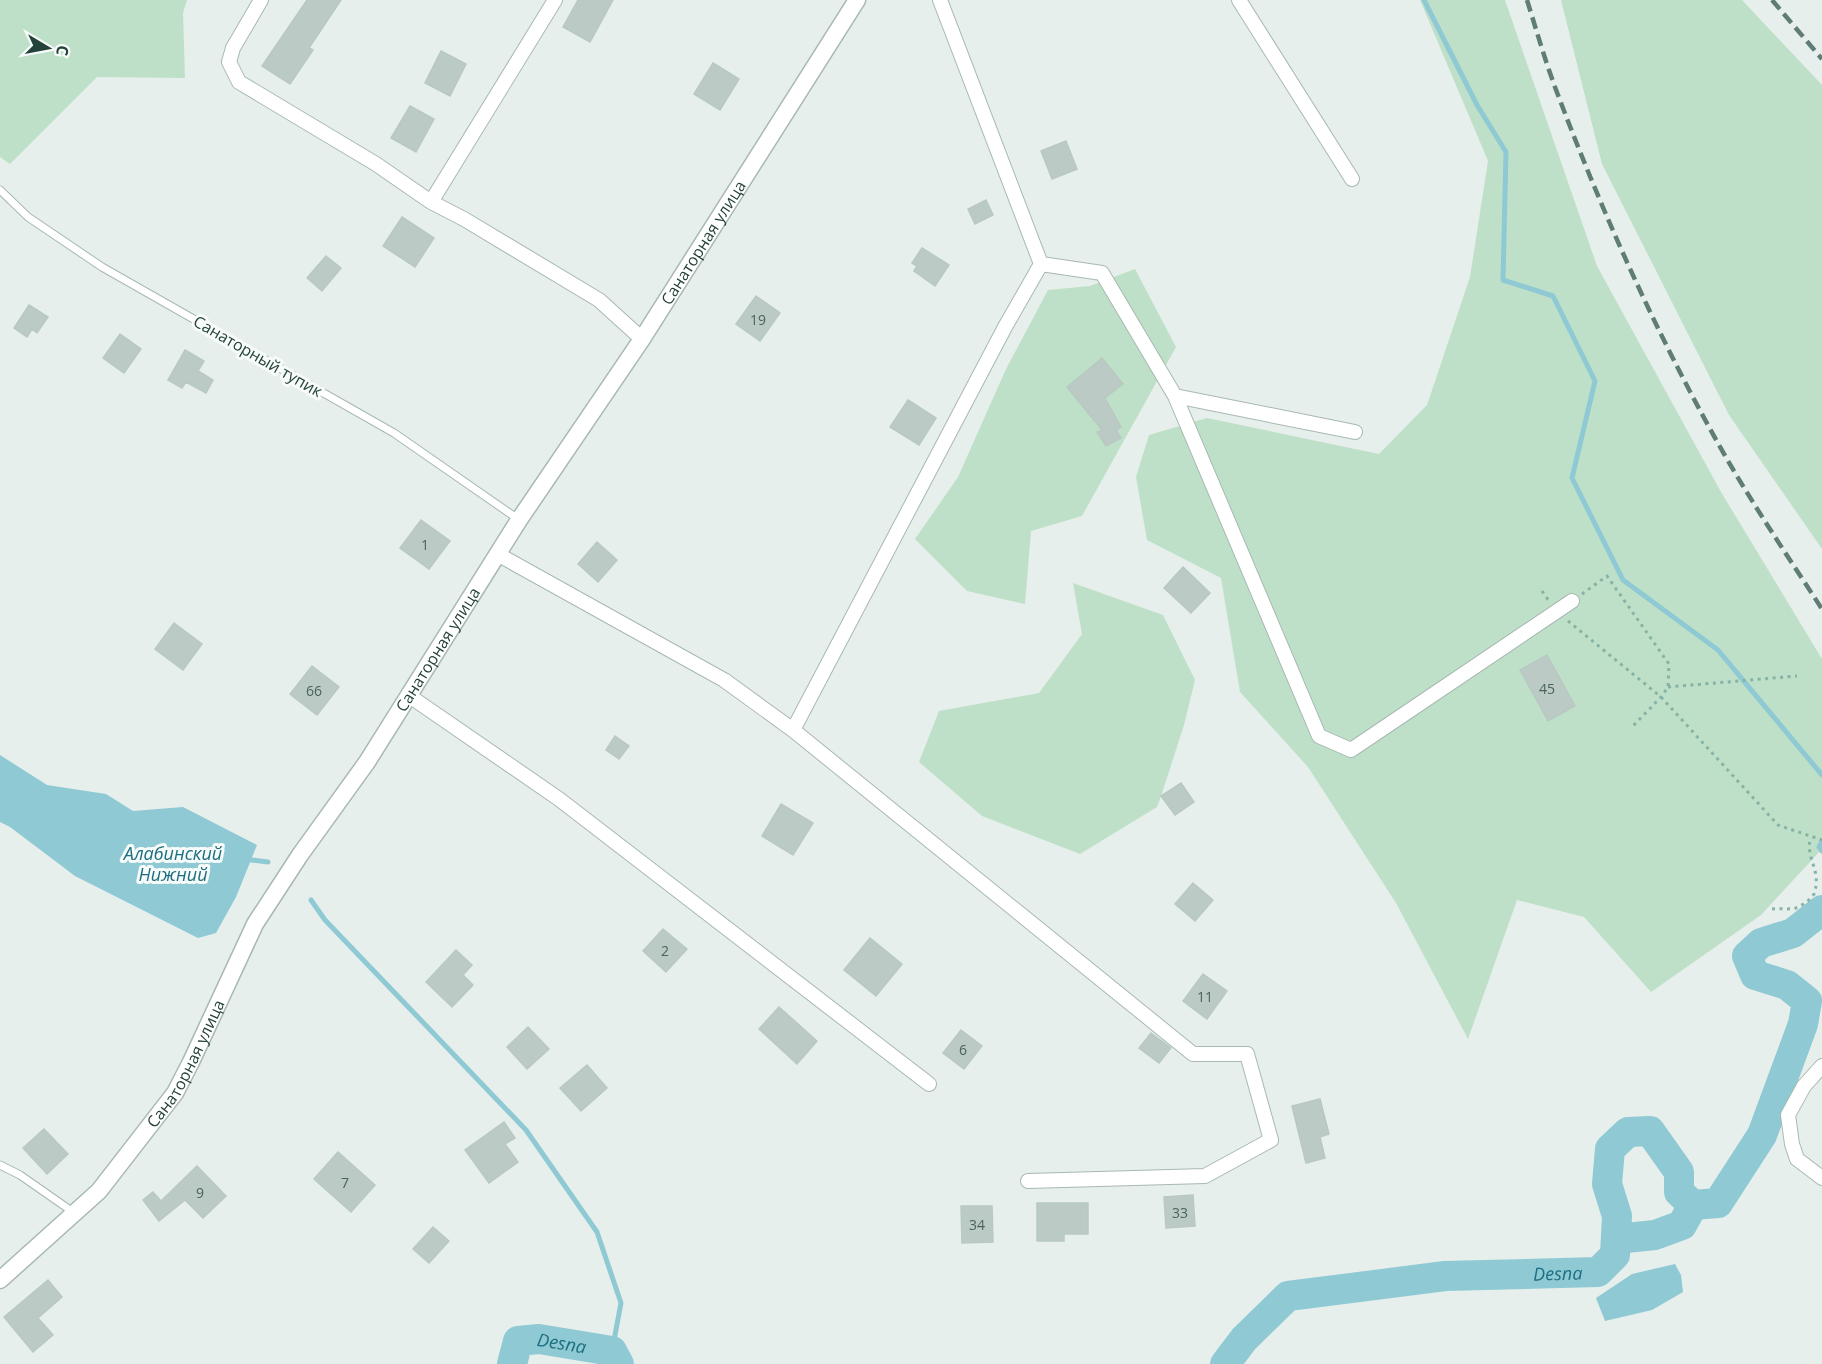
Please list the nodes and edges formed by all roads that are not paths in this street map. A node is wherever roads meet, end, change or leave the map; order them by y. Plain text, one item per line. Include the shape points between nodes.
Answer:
1 (261, 0) edge
2 (555, 0) edge
3 (857, 0) edge
4 (940, 0) edge
5 (1239, 0) edge
6 (1352, 179) dead end
7 (0, 190) edge
8 (431, 202) junction
9 (1041, 264) junction
10 (642, 339) junction
11 (1175, 396) junction
12 (1355, 432) dead end
13 (519, 520) junction
14 (499, 555) junction
15 (1572, 601) road end
16 (408, 695) junction
17 (793, 730) junction
18 (1822, 1066) edge
19 (929, 1084) dead end
20 (0, 1165) edge
21 (1822, 1178) edge
22 (1028, 1181) dead end
23 (75, 1214) junction
24 (0, 1280) edge

1 - 8 street via 232,48 229,62 239,82 376,164
2 - 8 street
3 - 10 street, Санаторная улица
4 - 9 street
5 - 6 street
7 - 13 lane, Санаторный тупик via 28,218 102,267 394,433
8 - 10 street via 599,300
9 - 11 street via 1102,273
9 - 17 street
10 - 13 street, Санаторная улица
11 - 12 street
11 - 15 street via 1319,736 1351,750
13 - 14 street, Санаторная улица
14 - 16 street, Санаторная улица
14 - 17 street via 724,681
16 - 19 street via 559,799
16 - 23 street, Санаторная улица via 367,762 255,924 175,1093 99,1191
17 - 22 street via 1193,1054 1247,1054 1271,1140 1205,1176
18 - 21 street via 1804,1086 1788,1115 1797,1159
20 - 23 lane
23 - 24 street, Санаторная улица

